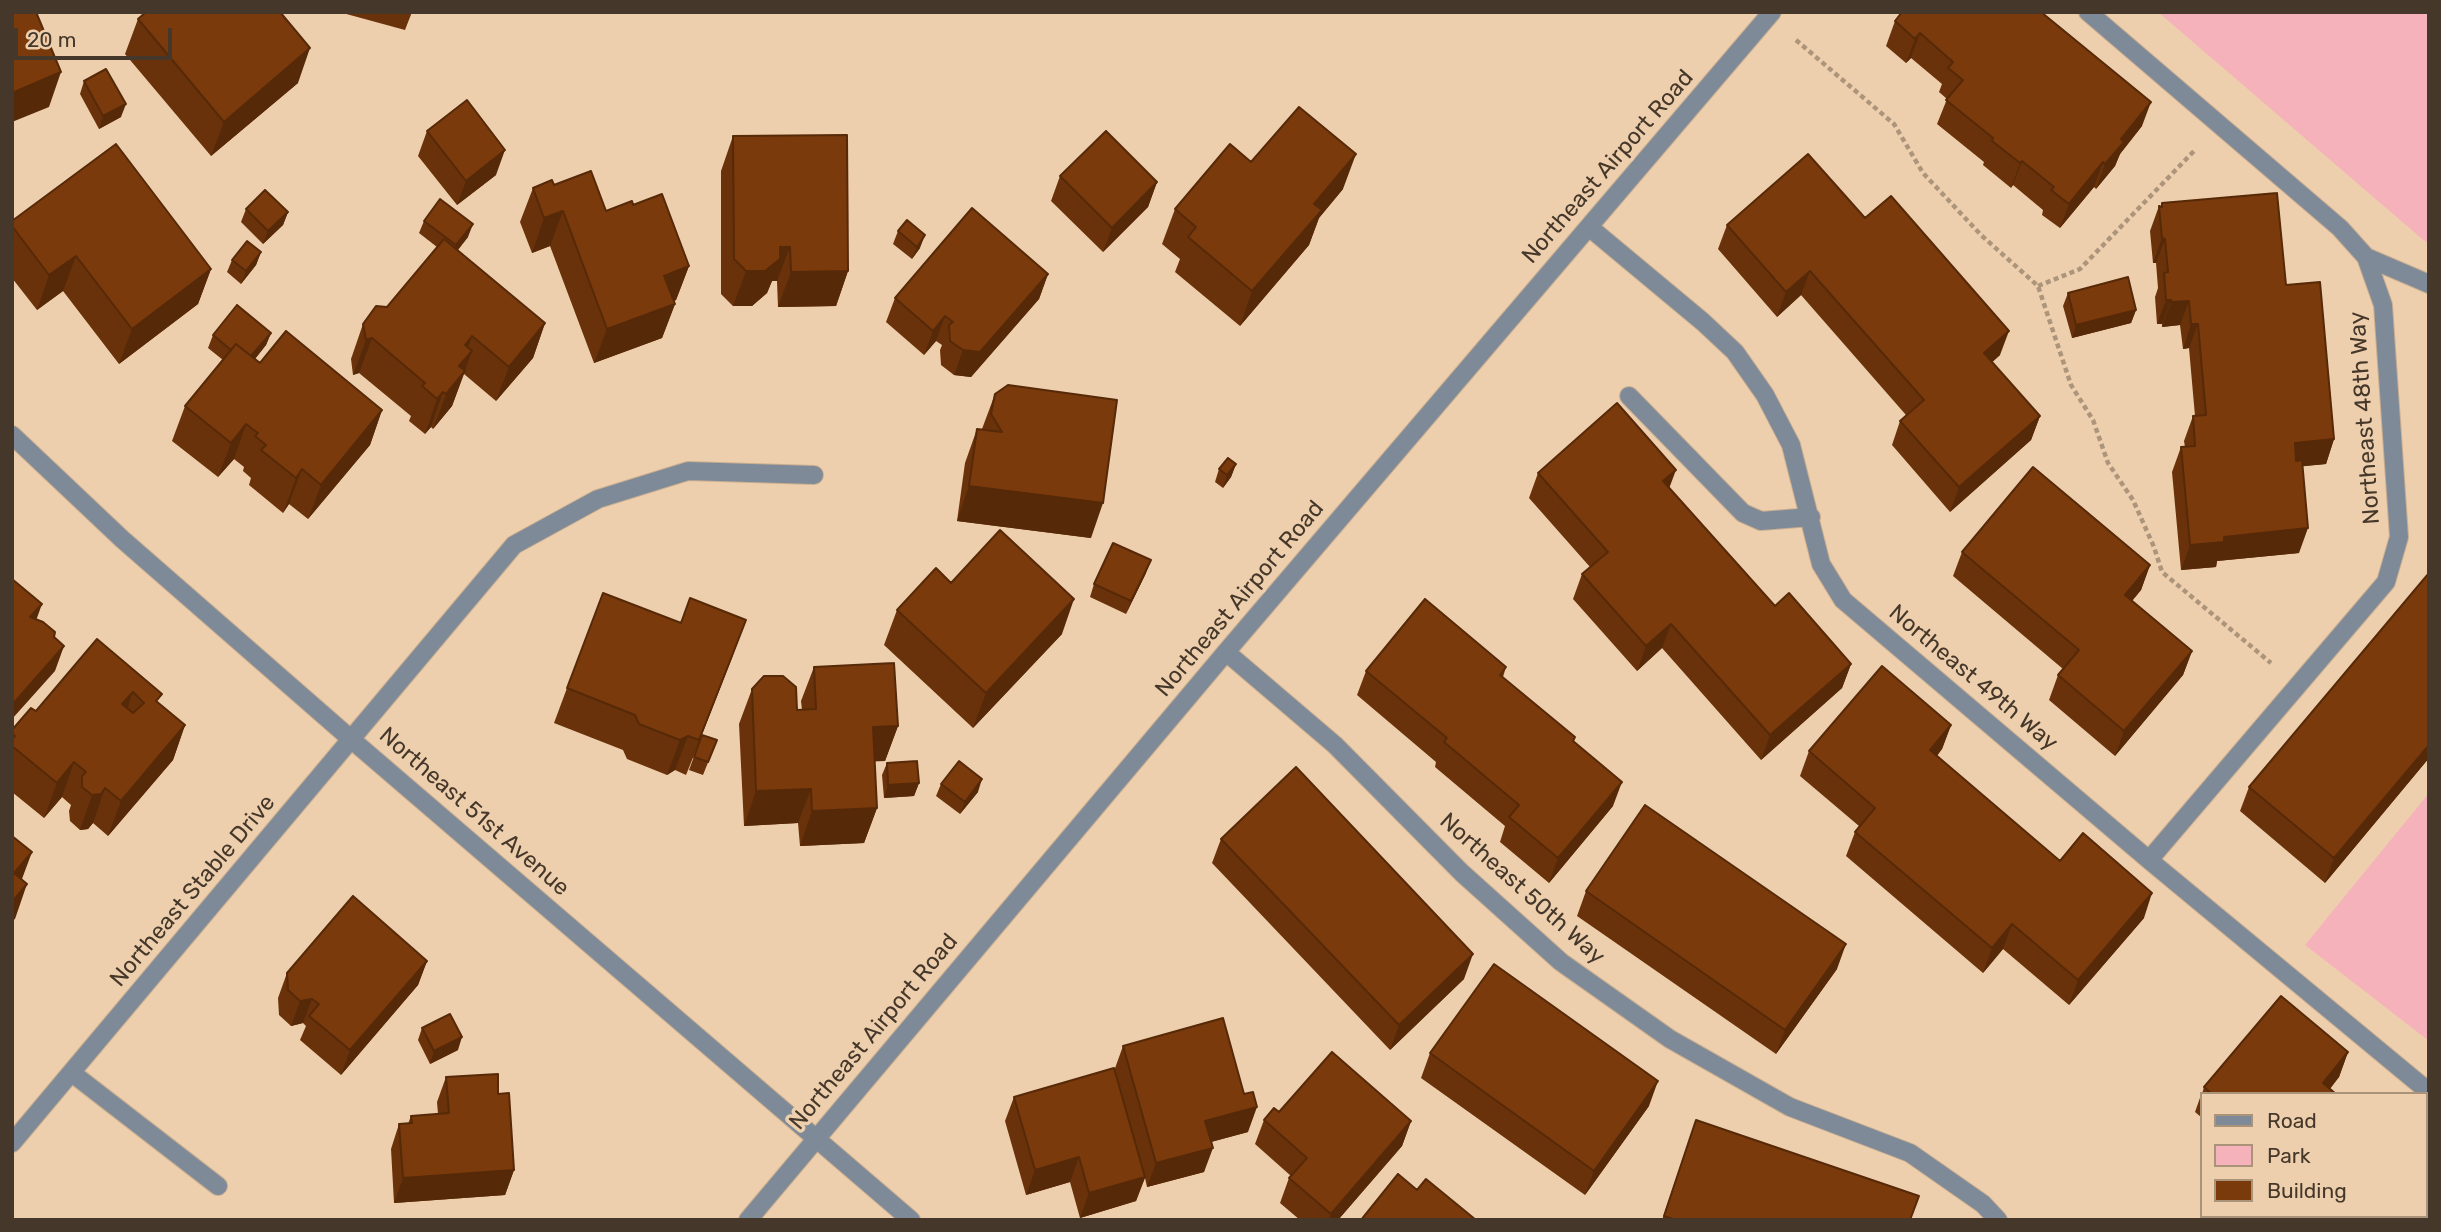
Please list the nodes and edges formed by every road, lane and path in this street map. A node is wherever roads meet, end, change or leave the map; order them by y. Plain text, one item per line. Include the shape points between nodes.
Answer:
1 (2088, 12) edge
2 (1771, 14) edge
3 (2221, 125) junction
4 (1589, 227) junction
5 (2366, 257) junction
6 (2429, 284) edge
7 (2038, 286) junction
8 (1629, 396) dead end
9 (12, 435) edge
10 (814, 475) dead end
11 (1811, 517) junction
12 (1226, 652) junction
13 (2298, 686) junction
14 (352, 740) junction
15 (2149, 860) junction
16 (72, 1073) junction
17 (2429, 1092) edge
18 (816, 1139) junction
19 (12, 1143) edge
20 (218, 1186) dead end
21 (748, 1220) edge
22 (911, 1220) edge
23 (1998, 1220) edge

1 - 3 street, Northeast 48th Way
2 - 4 street, Northeast Airport Road
2 - 7 path via 1894,124 1923,173 1981,235
3 - 5 street, Northeast 48th Way via 2340,228
3 - 7 path via 2080,269
4 - 11 street, Northeast 49th Way via 1735,352 1765,395 1791,445
4 - 12 street, Northeast Airport Road
5 - 6 street
5 - 13 street, Northeast 48th Way via 2383,306 2399,537 2386,582
7 - 13 path via 2071,385 2093,420 2108,463 2133,500 2162,572
8 - 11 street via 1743,513 1761,521
9 - 14 street, Northeast 51st Avenue via 122,539
10 - 14 street, Northeast Stable Drive via 688,471 598,499 514,545
11 - 15 street, Northeast 49th Way via 1821,565 1843,600
12 - 18 street, Northeast Airport Road
12 - 23 street, Northeast 50th Way via 1335,745 1462,873 1561,962 1670,1039 1790,1107 1910,1153 1983,1204
13 - 15 street, Northeast 48th Way
14 - 16 street, Northeast Stable Drive
14 - 18 street, Northeast 51st Avenue
15 - 17 street, Northeast 49th Way
16 - 19 street, Northeast Stable Drive
16 - 20 street
18 - 21 street, Northeast Airport Road
18 - 22 street, Northeast 51st Avenue

